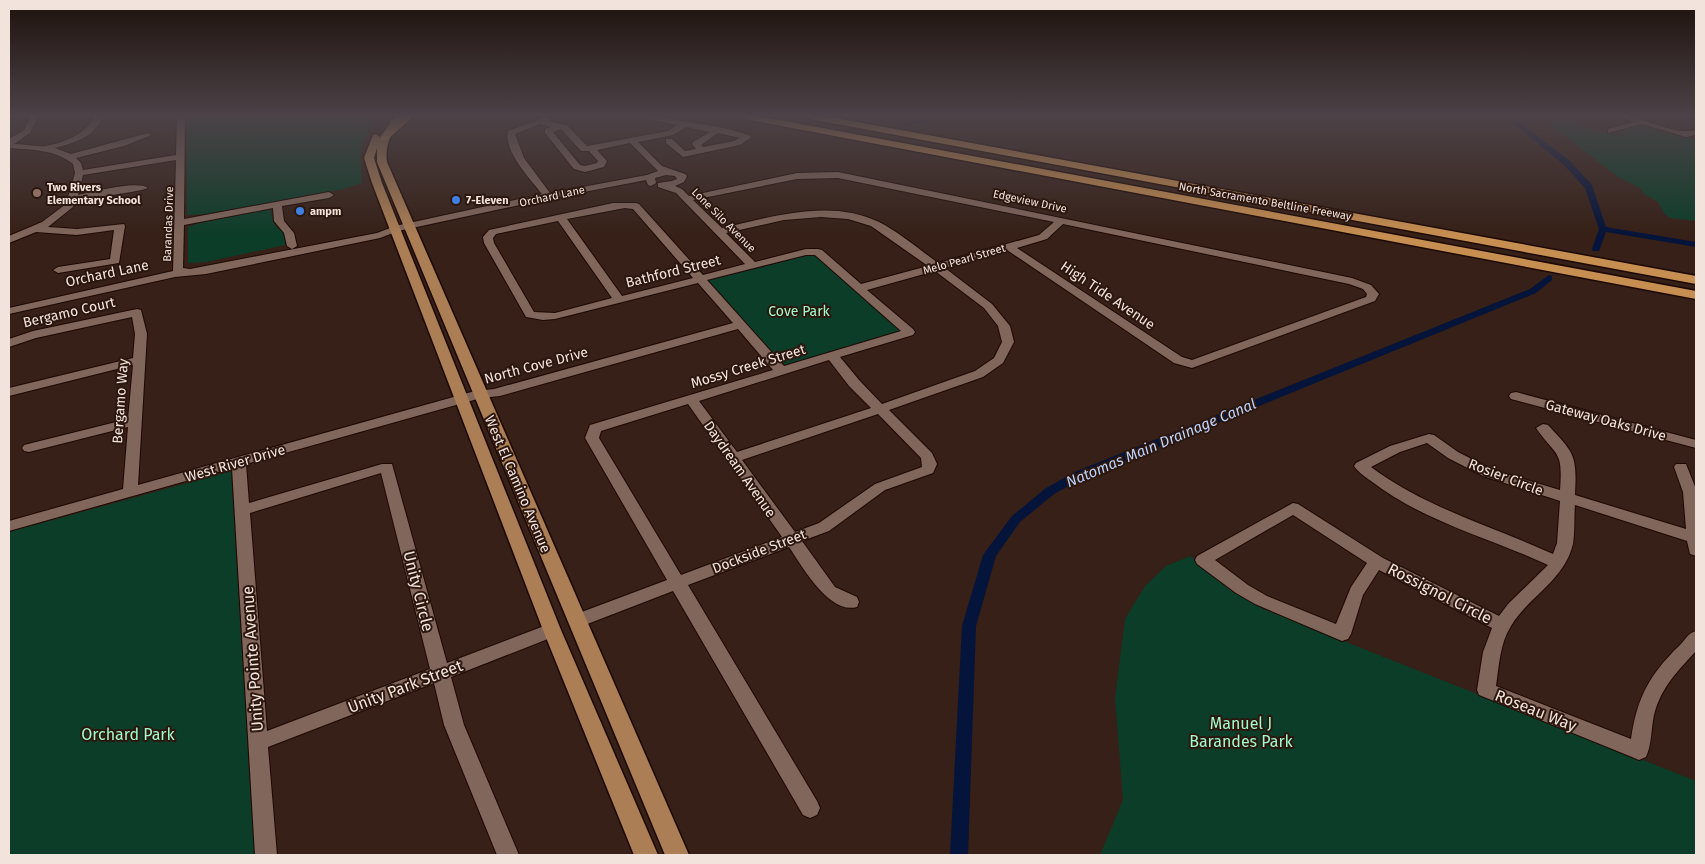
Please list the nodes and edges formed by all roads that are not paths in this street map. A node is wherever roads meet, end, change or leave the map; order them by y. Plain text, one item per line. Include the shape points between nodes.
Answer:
1 (63, 155) edge
2 (80, 155) edge
3 (371, 155) edge
4 (381, 155) edge
5 (520, 155) edge
6 (566, 155) edge
7 (598, 155) edge
8 (639, 155) edge
9 (644, 155) edge
10 (954, 155) edge
11 (1023, 155) edge
12 (180, 156) joint
13 (70, 158) junction
14 (666, 172) junction
15 (79, 173) junction
16 (651, 179) junction
17 (678, 187) junction
18 (143, 188) dead end
19 (329, 195) dead end
20 (548, 196) junction
21 (74, 198) junction
22 (686, 199) junction
23 (276, 204) junction
24 (561, 218) junction
25 (1061, 221) junction
26 (180, 223) junction
27 (409, 226) junction
28 (35, 229) junction
29 (395, 229) junction
30 (719, 232) junction
31 (9, 240) edge
32 (292, 246) junction
33 (1009, 247) junction
34 (753, 266) junction
35 (937, 267) junction
36 (58, 270) dead end
37 (178, 274) junction
38 (701, 279) junction
39 (1696, 280) edge
40 (861, 288) junction
41 (1696, 297) edge
42 (619, 300) junction
43 (42, 302) junction
44 (9, 307) edge
45 (9, 311) edge
46 (137, 312) joint
47 (534, 317) joint
48 (737, 322) junction
49 (9, 342) edge
50 (832, 356) junction
51 (139, 360) junction
52 (1192, 364) joint
53 (781, 371) junction
54 (9, 392) edge
55 (480, 394) junction
56 (1516, 396) dead end
57 (691, 399) junction
58 (460, 400) junction
59 (880, 409) junction
60 (135, 421) junction
61 (1543, 428) dead end
62 (1696, 444) edge
63 (29, 448) dead end
64 (734, 458) junction
65 (239, 462) junction
66 (1681, 467) dead end
67 (130, 492) junction
68 (1568, 499) junction
69 (242, 510) junction
70 (9, 526) edge
71 (790, 540) junction
72 (1696, 542) edge
73 (1377, 562) junction
74 (1558, 563) junction
75 (678, 582) junction
76 (850, 602) dead end
77 (577, 621) junction
78 (1502, 625) junction
79 (552, 630) junction
80 (1696, 638) edge
81 (440, 673) junction
82 (257, 743) junction
83 (810, 808) dead end
84 (266, 855) edge
85 (508, 855) edge
86 (646, 855) edge
87 (676, 855) edge

1 - 13 street
2 - 13 street
3 - 29 main road, West El Camino Avenue via 371,167
4 - 27 main road, West El Camino Avenue
5 - 20 street
6 - 7 street via 577,168 585,169 601,165 603,161
8 - 16 street via 652,170
9 - 14 street
10 - 41 highway, North Sacramento Beltline Freeway
11 - 39 highway, North Sacramento Beltline Freeway
12 - 15 street
12 - 26 street, Barandas Drive
13 - 15 street via 76,163
14 - 16 street
14 - 17 street via 682,176
15 - 21 street
16 - 17 street, Lone Silo Avenue
16 - 20 street, Orchard Lane
17 - 22 street, Lone Silo Avenue
18 - 21 street
19 - 23 street
20 - 27 street, Orchard Lane
21 - 28 street via 65,211
22 - 25 street, Edgeview Drive via 797,176 827,174
22 - 30 street, Lone Silo Avenue
23 - 26 street
23 - 32 street via 279,220 289,233
24 - 38 street via 613,206 636,206
24 - 42 street
24 - 47 street via 493,232 488,237
25 - 33 street, Melo Pearl Street via 1044,237
25 - 52 street, Edgeview Drive via 1352,281 1367,287 1373,294 1371,299
26 - 37 street, Barandas Drive
27 - 29 street, Orchard Lane
27 - 55 main road, West El Camino Avenue
28 - 31 street
28 - 36 street via 70,232 120,226 115,261
29 - 32 street, Orchard Lane via 379,228
29 - 37 street, Orchard Lane via 380,235 222,268
29 - 58 main road, West El Camino Avenue
30 - 34 street, Lone Silo Avenue
30 - 35 street via 784,217 849,216 875,224
32 - 37 street, Orchard Lane
33 - 35 street, Melo Pearl Street
33 - 52 street, High Tide Avenue via 1178,360
34 - 38 street, Bathford Street
34 - 40 street, Bathford Street via 806,252 818,252
35 - 40 street, Melo Pearl Street
35 - 59 street via 988,306 1004,326 1008,342 1000,360 979,374
37 - 43 street, Orchard Lane
38 - 42 street, Bathford Street
38 - 48 street
40 - 50 street, Mossy Creek Street via 909,332
42 - 47 street, Bathford Street via 555,316
43 - 44 street, Orchard Lane
43 - 45 street, Orchard Lane
46 - 49 street, Bergamo Court
46 - 51 street, Bergamo Way via 141,334
48 - 53 street
48 - 55 street, North Cove Drive via 508,383
50 - 53 street, Mossy Creek Street
50 - 59 street
51 - 54 street
51 - 60 street, Bergamo Way
53 - 57 street, Mossy Creek Street
55 - 58 street, North Cove Drive
55 - 77 main road, West El Camino Avenue
56 - 62 street, Gateway Oaks Drive
57 - 64 street, Daydream Avenue
57 - 75 street, Mossy Creek Street via 595,428 592,438
58 - 65 street, West River Drive
58 - 79 main road, West El Camino Avenue
59 - 64 street
59 - 71 street, Dockside Street via 927,456 928,470 880,487 824,527
60 - 63 street
60 - 67 street, Bergamo Way
61 - 68 street, Roseau Way via 1567,456
64 - 71 street, Daydream Avenue
65 - 67 street, West River Drive
65 - 69 street, Unity Pointe Avenue
66 - 72 street via 1690,492
67 - 70 street, West River Drive
68 - 72 street, Rosier Circle
68 - 74 street, Roseau Way via 1565,543
68 - 74 street, Rosier Circle via 1488,473 1429,438 1395,449 1361,466 1372,476 1441,514
69 - 81 street, Unity Circle via 387,467
69 - 82 street, Unity Pointe Avenue
71 - 75 street, Dockside Street
71 - 76 street, Daydream Avenue via 830,591
73 - 73 street, Rossignol Circle via 1292,508 1203,560 1261,600 1342,634 1353,596
73 - 78 street, Rossignol Circle
74 - 78 street, Roseau Way
75 - 77 street, Dockside Street
75 - 83 street
77 - 87 main road, West El Camino Avenue
78 - 80 street, Roseau Way via 1492,652 1486,690 1640,751 1642,723 1655,685
79 - 81 street, Unity Park Street
79 - 86 main road, West El Camino Avenue
81 - 82 street, Unity Park Street
81 - 85 street, Unity Circle via 454,725
82 - 84 street, Unity Pointe Avenue

